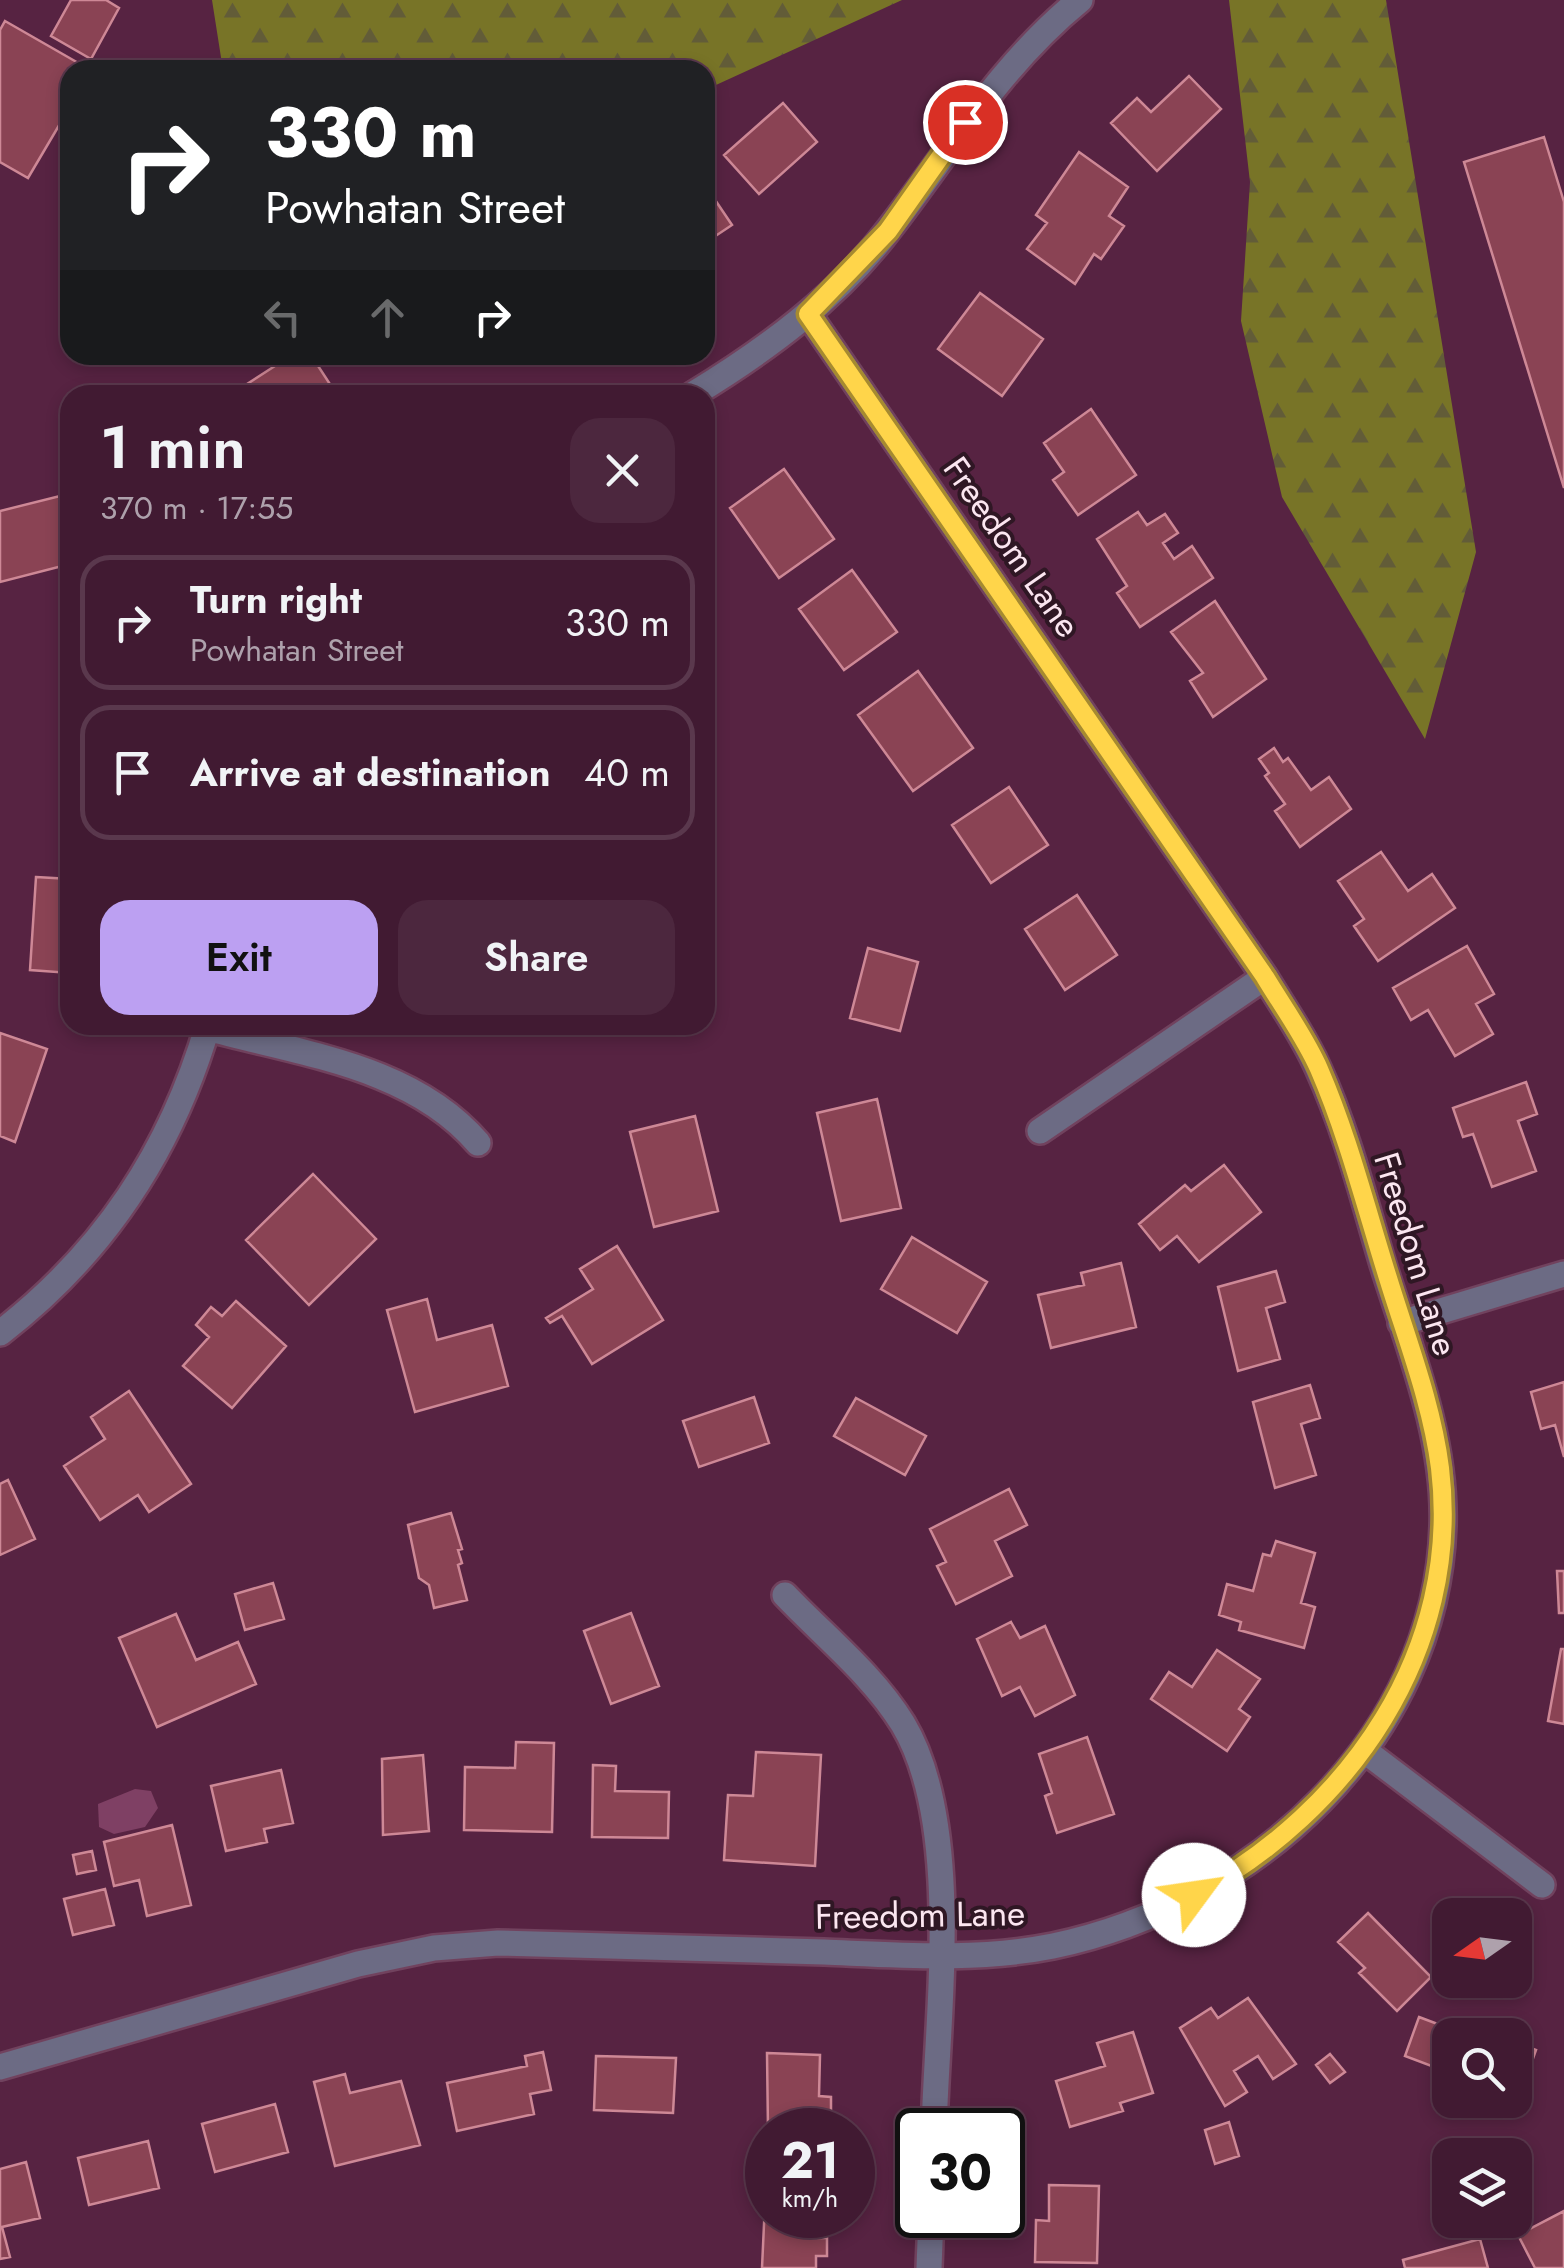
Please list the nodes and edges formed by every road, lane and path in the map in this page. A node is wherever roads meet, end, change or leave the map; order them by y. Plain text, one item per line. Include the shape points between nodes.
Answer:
1 (1080, 0) edge
2 (808, 314) junction
3 (708, 385) edge
4 (1265, 977) junction
5 (205, 1035) edge
6 (239, 1035) edge
7 (1040, 1132) dead end
8 (478, 1142) dead end
9 (1564, 1274) edge
10 (1402, 1323) junction
11 (0, 1334) edge
12 (785, 1595) dead end
13 (1364, 1751) junction
14 (1542, 1885) dead end
15 (939, 1956) junction
16 (0, 2067) edge
17 (935, 2108) edge
18 (931, 2238) edge
19 (930, 2268) edge

1 - 2 street via 1011,66 888,231
2 - 3 street
2 - 4 street, Freedom Lane
4 - 7 street
4 - 10 street, Freedom Lane via 1317,1065
5 - 11 street via 186,1094 135,1194 91,1251
6 - 8 street via 426,1094
9 - 10 street
10 - 13 street, Freedom Lane via 1432,1428 1443,1524 1438,1584 1396,1703
12 - 15 street via 878,1689 920,1758 939,1841
13 - 14 street
13 - 15 street, Freedom Lane via 1280,1839 1167,1909 1048,1947
15 - 16 street, Freedom Lane via 498,1943 434,1948
15 - 17 street
18 - 19 street

